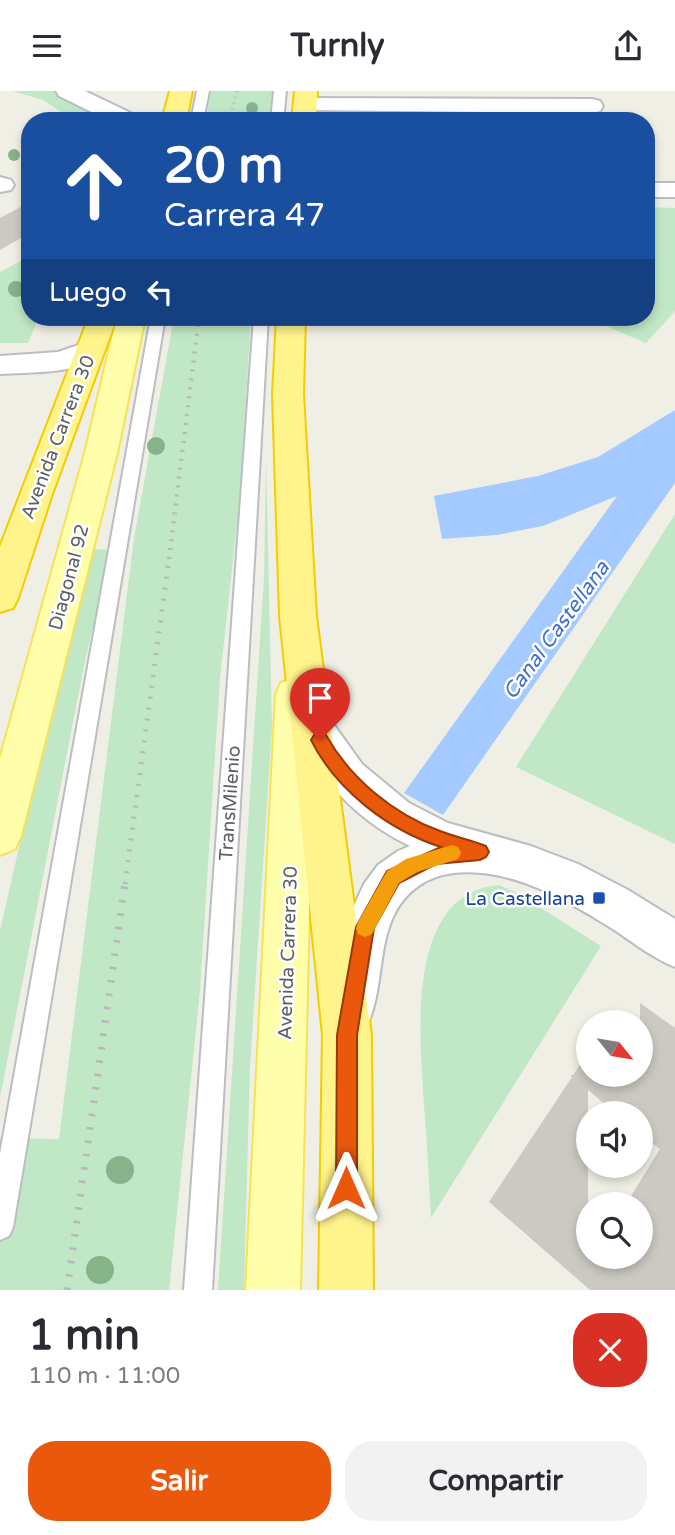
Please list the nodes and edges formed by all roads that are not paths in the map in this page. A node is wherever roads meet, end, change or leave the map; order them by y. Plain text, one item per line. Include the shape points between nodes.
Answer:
1 (67, 91) edge
2 (181, 91) edge
3 (203, 91) edge
4 (280, 91) edge
5 (305, 106) edge
6 (592, 106) edge
7 (110, 112) edge
8 (176, 112) edge
9 (199, 112) edge
10 (278, 112) edge
11 (655, 190) edge
12 (675, 190) edge
13 (99, 326) edge
14 (129, 326) edge
15 (156, 326) edge
16 (260, 326) edge
17 (292, 326) edge
18 (90, 350) junction
19 (0, 365) edge
20 (8, 554) edge
21 (0, 598) edge
22 (298, 616) junction
23 (310, 723) junction
24 (0, 836) edge
25 (480, 852) junction
26 (675, 945) edge
27 (347, 1035) junction
28 (0, 1227) edge
29 (198, 1290) edge
30 (273, 1290) edge
31 (346, 1290) edge

1 - 7 street
2 - 8 highway
3 - 9 lane
4 - 10 lane
5 - 6 street
11 - 12 street
13 - 18 highway, Avenida Carrera 30
14 - 24 main road, Diagonal 92 via 102,453
15 - 28 lane
16 - 29 lane, TransMilenio
17 - 22 highway, Avenida Carrera 30 via 288,394
18 - 19 street via 46,363
18 - 20 highway, Avenida Carrera 30
20 - 21 highway, Avenida Carrera 30
22 - 23 highway, Avenida Carrera 30
22 - 30 main road, Avenida Carrera 30
23 - 25 street via 329,757 390,814 433,837
23 - 27 highway, Avenida Carrera 30
25 - 26 street via 549,872
25 - 27 street via 434,857 393,877 365,927
27 - 31 highway, Avenida Carrera 30

